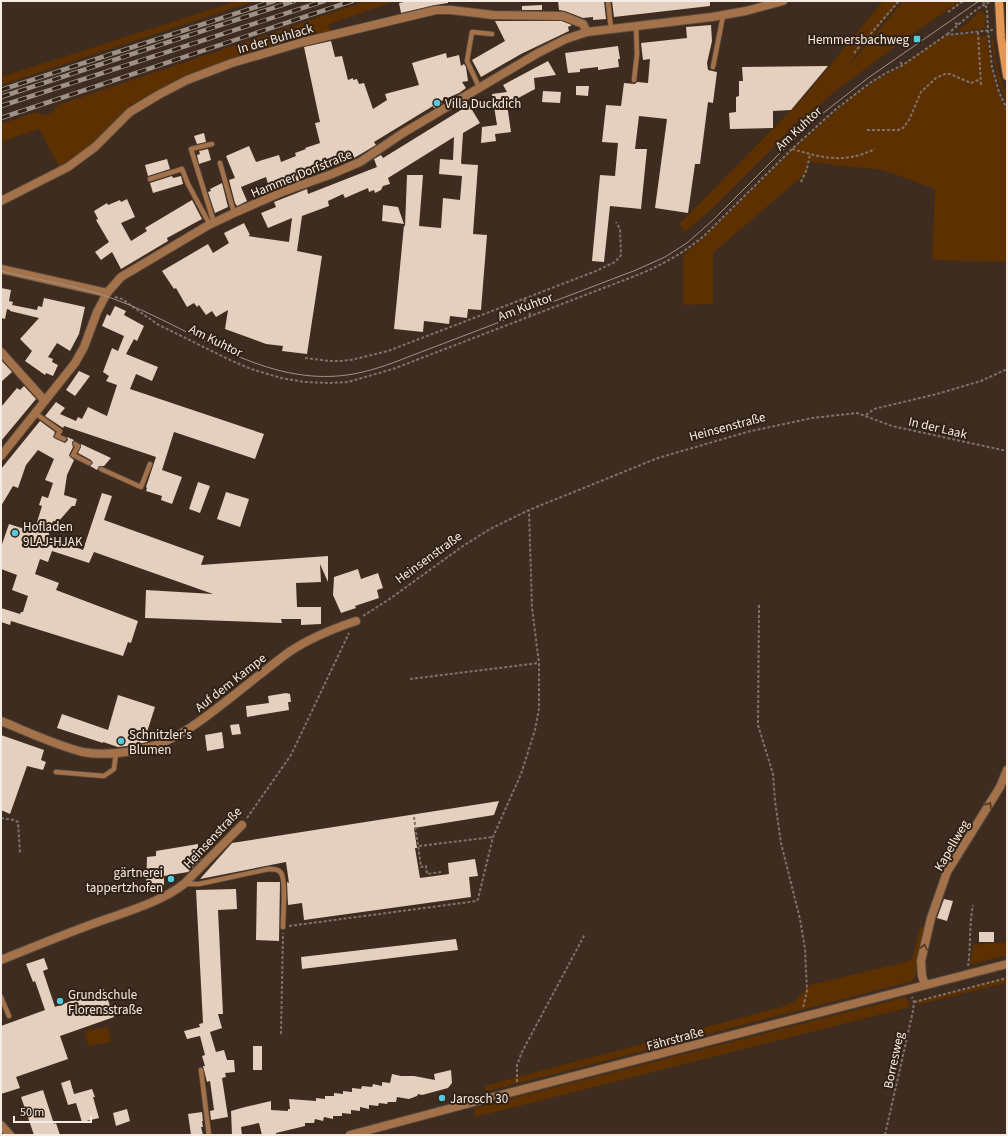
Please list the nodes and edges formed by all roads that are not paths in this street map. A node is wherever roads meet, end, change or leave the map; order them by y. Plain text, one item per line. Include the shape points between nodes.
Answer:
1 (608, 1) edge
2 (784, 1) edge
3 (999, 1) edge
4 (761, 4) edge
5 (723, 16) junction
6 (636, 26) junction
7 (611, 30) junction
8 (587, 32) junction
9 (492, 34) dead end
10 (1006, 60) edge
11 (713, 67) dead end
12 (1007, 76) edge
13 (634, 80) dead end
14 (479, 87) junction
15 (212, 144) dead end
16 (220, 163) dead end
17 (150, 179) dead end
18 (1, 201) edge
19 (234, 213) junction
20 (212, 224) junction
21 (1, 269) edge
22 (106, 293) junction
23 (1, 352) edge
24 (45, 401) junction
25 (36, 413) junction
26 (64, 439) dead end
27 (75, 444) dead end
28 (1, 456) edge
29 (89, 463) dead end
30 (150, 464) dead end
31 (101, 469) dead end
32 (356, 621) road end
33 (1, 721) edge
34 (116, 753) junction
35 (1007, 770) edge
36 (56, 772) dead end
37 (242, 825) road end
38 (184, 884) junction
39 (283, 927) road end
40 (1, 960) edge
41 (1007, 964) edge
42 (925, 985) junction
43 (1, 997) edge
44 (9, 1016) dead end
45 (201, 1070) dead end
46 (1, 1125) edge
47 (10, 1135) edge
48 (209, 1135) edge
49 (350, 1135) edge

1 - 7 lane
2 - 4 street, Hammer Dorfstraße
3 - 10 main road via 1000,29
4 - 5 street, Hammer Dorfstraße
5 - 6 street, Hammer Dorfstraße
5 - 11 lane
6 - 7 street, Hammer Dorfstraße
6 - 13 lane via 637,54
7 - 8 street, Hammer Dorfstraße
8 - 14 street, Hammer Dorfstraße via 538,53
8 - 18 street, In der Buhlack via 583,24 563,16 493,15 436,10 303,42 219,67 160,94 130,112 95,147 73,164
9 - 14 lane via 472,32 467,61
10 - 12 main road
14 - 19 street, Hammer Dorfstraße via 360,162
15 - 20 lane via 192,149
16 - 19 lane
17 - 20 lane via 182,169
19 - 20 street, Hammer Dorfstraße
20 - 22 street, Hammer Dorfstraße via 121,277
21 - 22 street
22 - 24 street, Hammer Dorfstraße via 75,363
23 - 24 street
24 - 25 street, Hammer Dorfstraße
25 - 26 lane via 60,430 58,436
25 - 28 street, Hammer Dorfstraße
27 - 29 lane via 78,446 73,455
30 - 31 lane via 141,487
32 - 34 street, Auf dem Kampe via 322,633 289,652 188,730 149,748
33 - 34 street, Auf dem Kampe via 84,752
34 - 36 lane via 114,769 104,776
42 -> 35 street, Kapellweg via 921,961 931,918 946,872 1000,787
37 - 38 street, Heinsenstraße
38 - 39 lane via 199,884 274,869 280,871 284,883
38 - 40 street, Heinsenstraße via 140,907
41 - 42 street, Fährstraße
42 - 49 street, Fährstraße
43 - 44 lane
45 - 48 lane
46 - 47 street

